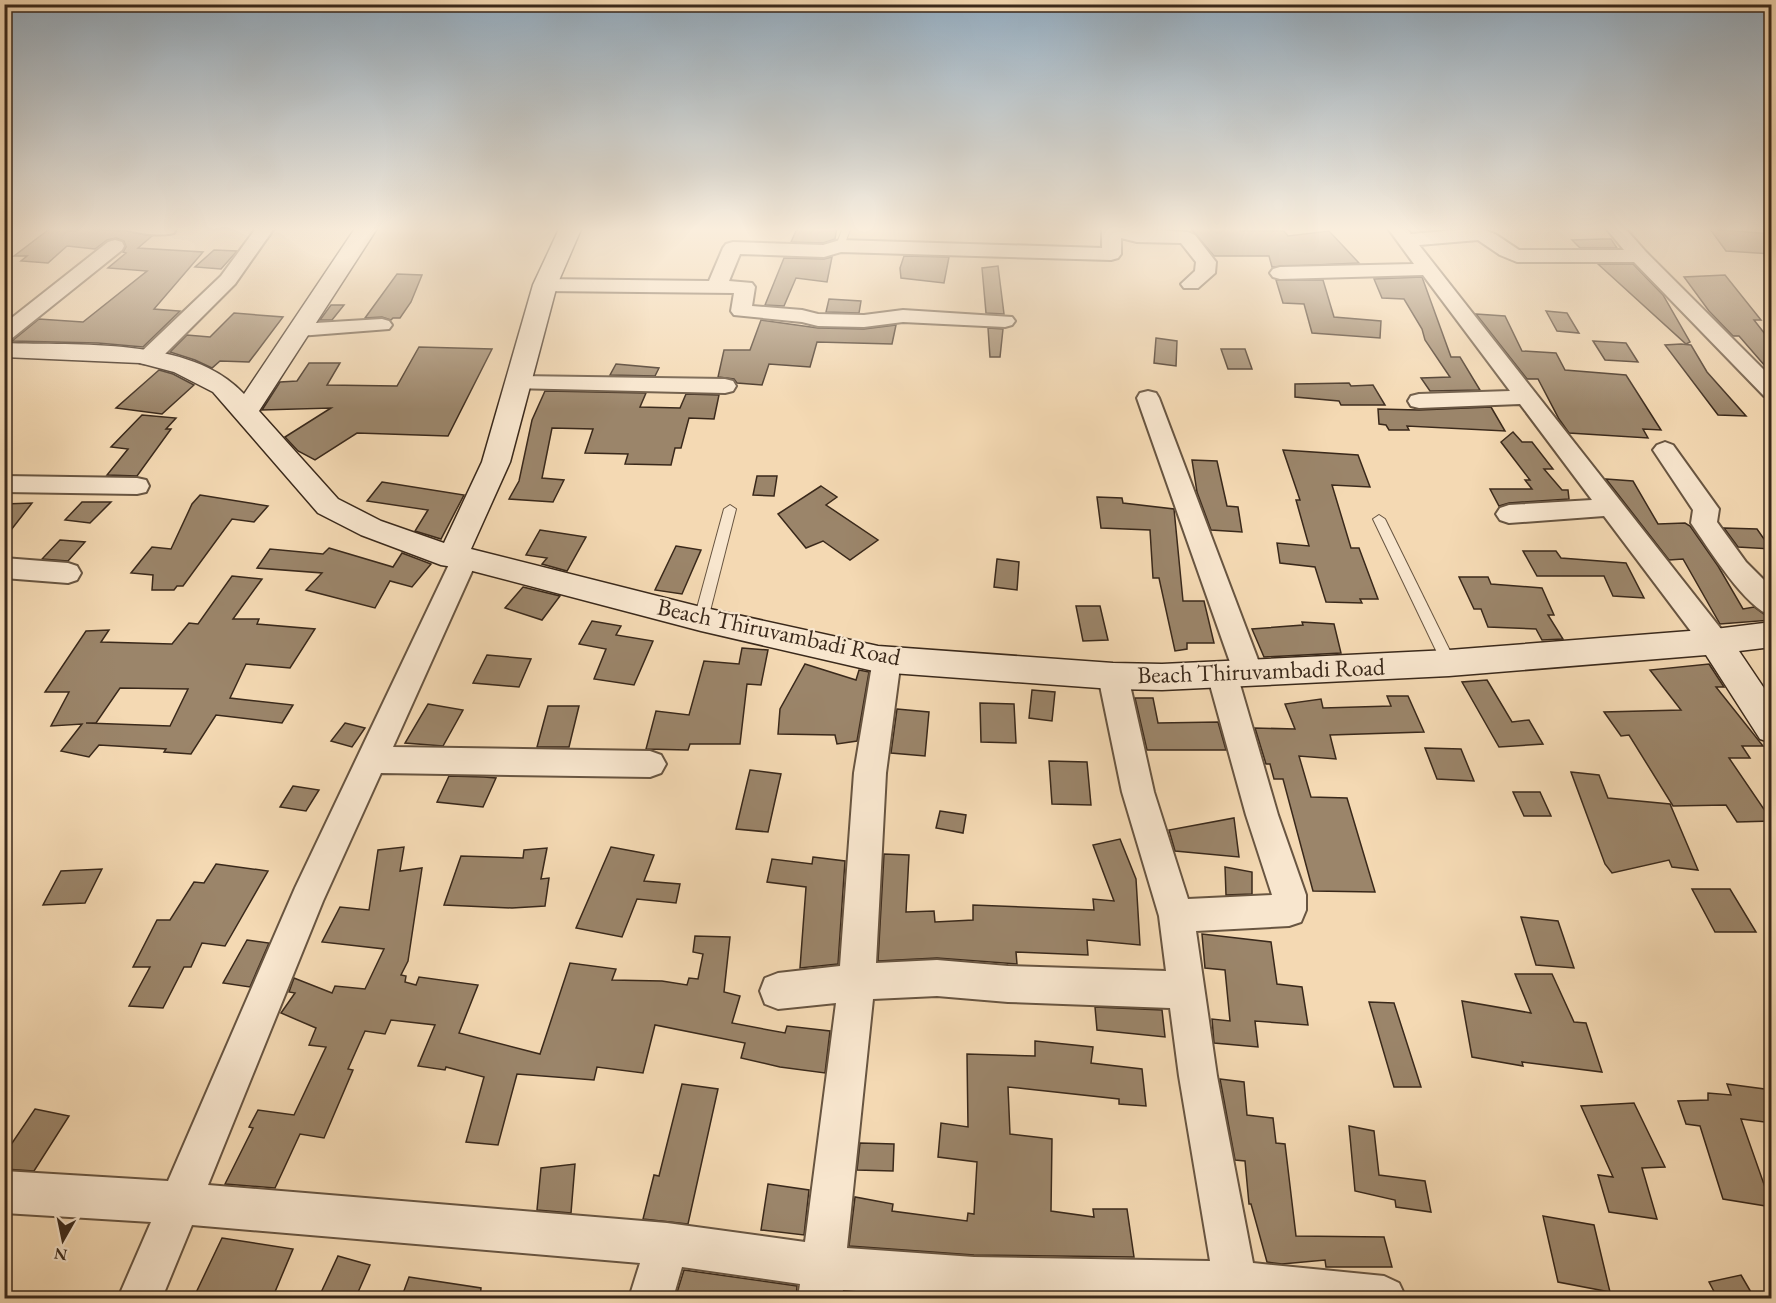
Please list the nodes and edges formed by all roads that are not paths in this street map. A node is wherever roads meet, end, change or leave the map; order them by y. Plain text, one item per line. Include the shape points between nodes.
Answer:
1 (63, 288) edge
2 (220, 288) edge
3 (327, 288) edge
4 (544, 288) edge
5 (745, 288) edge
6 (1443, 288) edge
7 (1670, 288) edge
8 (1005, 321) dead end
9 (382, 325) dead end
10 (299, 330) junction
11 (4, 335) edge
12 (4, 350) edge
13 (148, 358) junction
14 (519, 383) junction
15 (725, 386) dead end
16 (1772, 391) edge
17 (1527, 397) junction
18 (1148, 398) dead end
19 (1419, 401) dead end
20 (246, 411) junction
21 (1665, 450) dead end
22 (4, 484) edge
23 (137, 486) dead end
24 (1611, 507) junction
25 (730, 509) dead end
26 (1509, 514) dead end
27 (1379, 519) dead end
28 (458, 557) junction
29 (4, 568) edge
30 (68, 573) dead end
31 (1772, 606) edge
32 (701, 619) junction
33 (1772, 634) edge
34 (1714, 642) junction
35 (887, 659) junction
36 (1449, 663) junction
37 (1235, 674) junction
38 (1113, 676) junction
39 (1772, 729) edge
40 (371, 760) junction
41 (650, 764) dead end
42 (1176, 916) junction
43 (857, 983) junction
44 (1187, 990) junction
45 (778, 991) dead end
46 (4, 1192) edge
47 (181, 1203) junction
48 (667, 1244) junction
49 (821, 1283) edge
50 (1236, 1291) edge
51 (140, 1299) edge
52 (651, 1299) edge
53 (1384, 1299) edge

1 - 11 street
2 - 13 street
3 - 10 main road
4 - 14 main road
5 - 8 street via 741,311 818,320 864,321 903,316
6 - 17 street
7 - 16 street
9 - 10 street
10 - 20 main road
12 - 13 main road, Beach Thiruvambadi Road
13 - 20 main road, Beach Thiruvambadi Road via 183,367 222,386
14 - 15 street
14 - 28 main road via 496,462
17 - 19 street
17 - 24 street
18 - 37 street
20 - 28 main road, Beach Thiruvambadi Road via 328,506 370,528
21 - 31 street via 1706,509 1704,523 1737,569
22 - 23 street
24 - 26 street
24 - 34 street
25 - 32 lane
27 - 36 lane
28 - 32 main road, Beach Thiruvambadi Road
28 - 40 street
29 - 30 street
32 - 35 main road, Beach Thiruvambadi Road
33 - 34 main road, Beach Thiruvambadi Road
34 - 36 main road, Beach Thiruvambadi Road
34 - 39 main road
35 - 38 main road, Beach Thiruvambadi Road
35 - 43 street via 870,773
36 - 37 main road, Beach Thiruvambadi Road
37 - 38 main road, Beach Thiruvambadi Road
37 - 42 street via 1262,815 1289,895 1289,910
38 - 42 street via 1138,792
40 - 41 street
40 - 47 street via 307,899
42 - 44 street
43 - 44 street via 937,978
43 - 45 street
43 - 49 street
44 - 50 street
46 - 47 street
47 - 48 street
47 - 51 street
48 - 49 street
48 - 52 street
49 - 50 street via 974,1280
50 - 53 street

